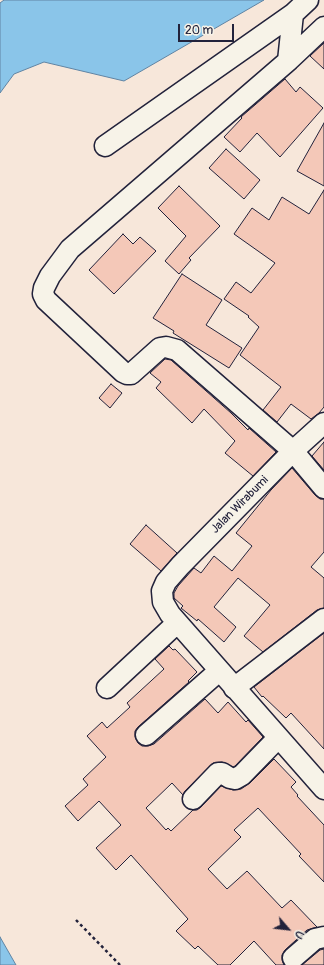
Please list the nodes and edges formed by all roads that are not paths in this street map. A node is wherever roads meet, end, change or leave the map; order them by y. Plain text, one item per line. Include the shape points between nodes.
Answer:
1 (308, 0) edge
2 (293, 14) junction
3 (324, 27) edge
4 (288, 61) junction
5 (105, 146) dead end
6 (324, 423) edge
7 (293, 451) junction
8 (324, 488) edge
9 (324, 619) edge
10 (177, 623) junction
11 (219, 671) junction
12 (107, 688) dead end
13 (234, 688) junction
14 (146, 735) dead end
15 (278, 738) junction
16 (324, 789) edge
17 (193, 799) dead end
18 (324, 938) edge
19 (293, 958) dead end

1 - 2 street
2 - 4 street
2 - 5 street
3 - 4 street
4 - 7 street via 70,249 50,276 43,294 46,300 127,374 131,374 160,348 177,350
6 - 7 street, Jalan Wirabumi
7 - 8 street
7 - 10 street, Jalan Wirabumi via 166,582 162,591 163,602
9 - 13 street
10 - 11 street
10 - 12 street
11 - 13 street
11 - 14 street
13 - 15 street
15 - 16 street
15 - 17 street via 242,775 235,779 218,773
18 - 19 street via 315,939

